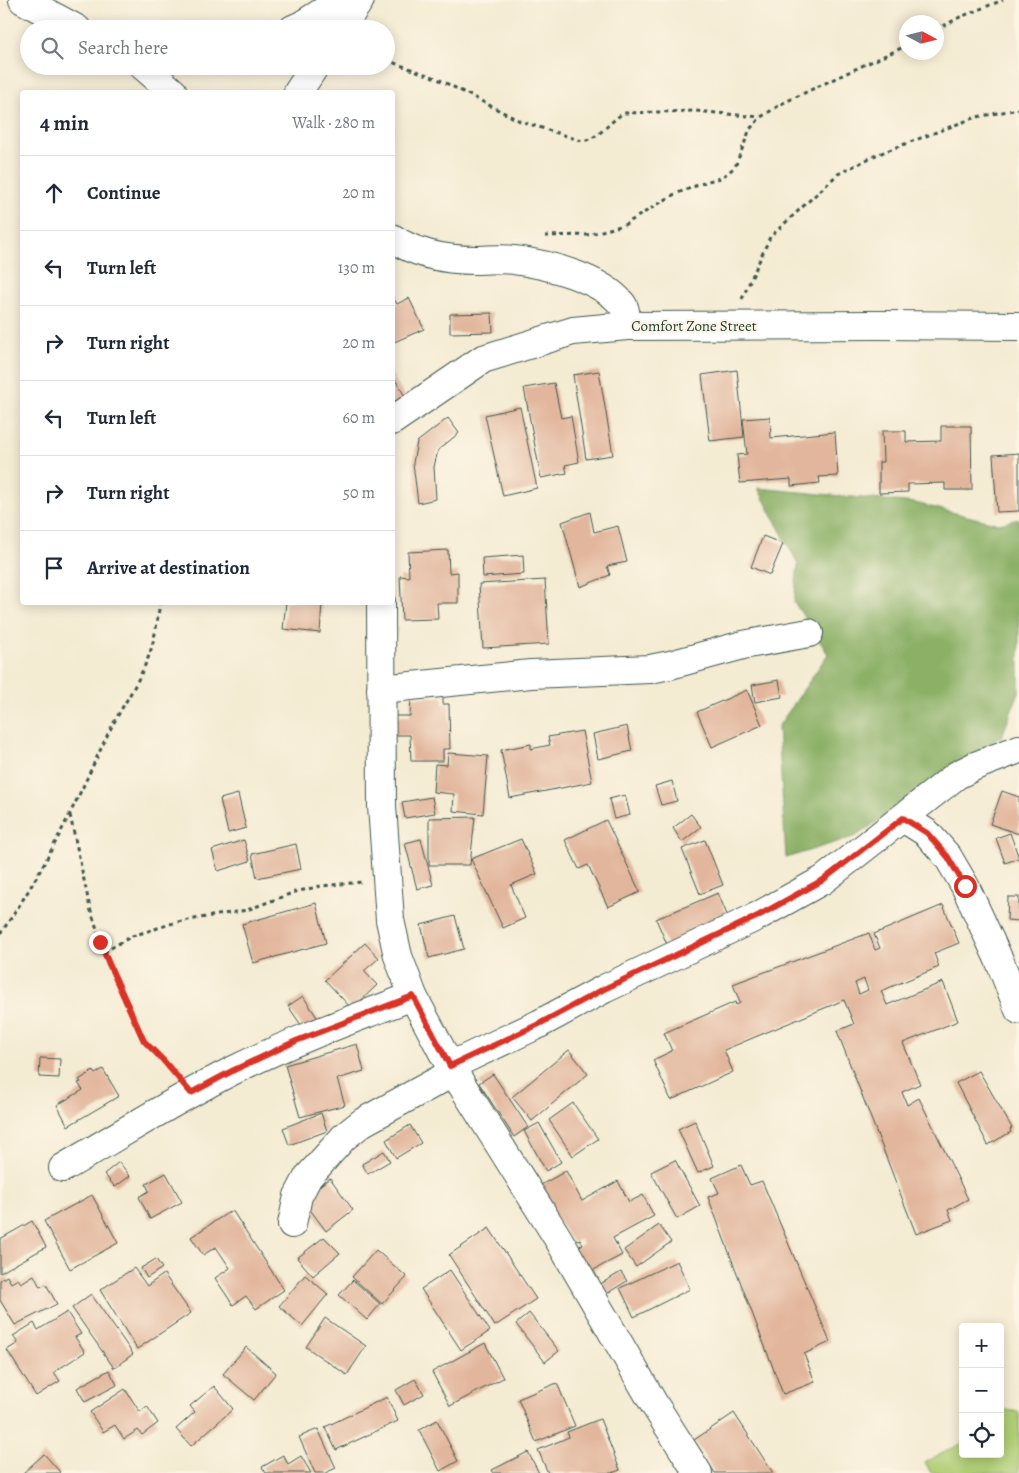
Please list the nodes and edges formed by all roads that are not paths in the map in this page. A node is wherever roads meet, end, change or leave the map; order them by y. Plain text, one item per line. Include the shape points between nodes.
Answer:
1 (23, 0) edge
2 (342, 0) edge
3 (360, 0) edge
4 (60, 20) edge
5 (310, 20) edge
6 (346, 20) edge
7 (153, 75) edge
8 (308, 75) edge
9 (171, 90) edge
10 (299, 90) edge
11 (395, 240) edge
12 (627, 326) junction
13 (1019, 326) edge
14 (395, 419) edge
15 (381, 605) edge
16 (810, 633) dead end
17 (381, 689) junction
18 (1019, 749) edge
19 (903, 818) junction
20 (413, 996) junction
21 (1019, 1010) edge
22 (452, 1069) junction
23 (64, 1168) dead end
24 (292, 1224) dead end
25 (698, 1473) edge

1 - 4 street
2 - 5 street
3 - 6 street
7 - 9 street
8 - 10 street
11 - 12 street via 440,258 513,260 549,267 584,279 608,290 624,306
12 - 13 street, Comfort Zone Street
12 - 14 street, Comfort Zone Street via 573,331 483,360
15 - 17 street
16 - 17 street via 743,644 650,669 531,674
17 - 20 street via 382,806 390,920 398,956
18 - 19 street via 957,776
19 - 21 street via 927,833 948,857 969,894
19 - 22 street via 823,880 756,917 604,989
20 - 22 street
20 - 23 street via 296,1041 234,1070
22 - 24 street via 362,1122 344,1137 308,1177 298,1196
22 - 25 street

